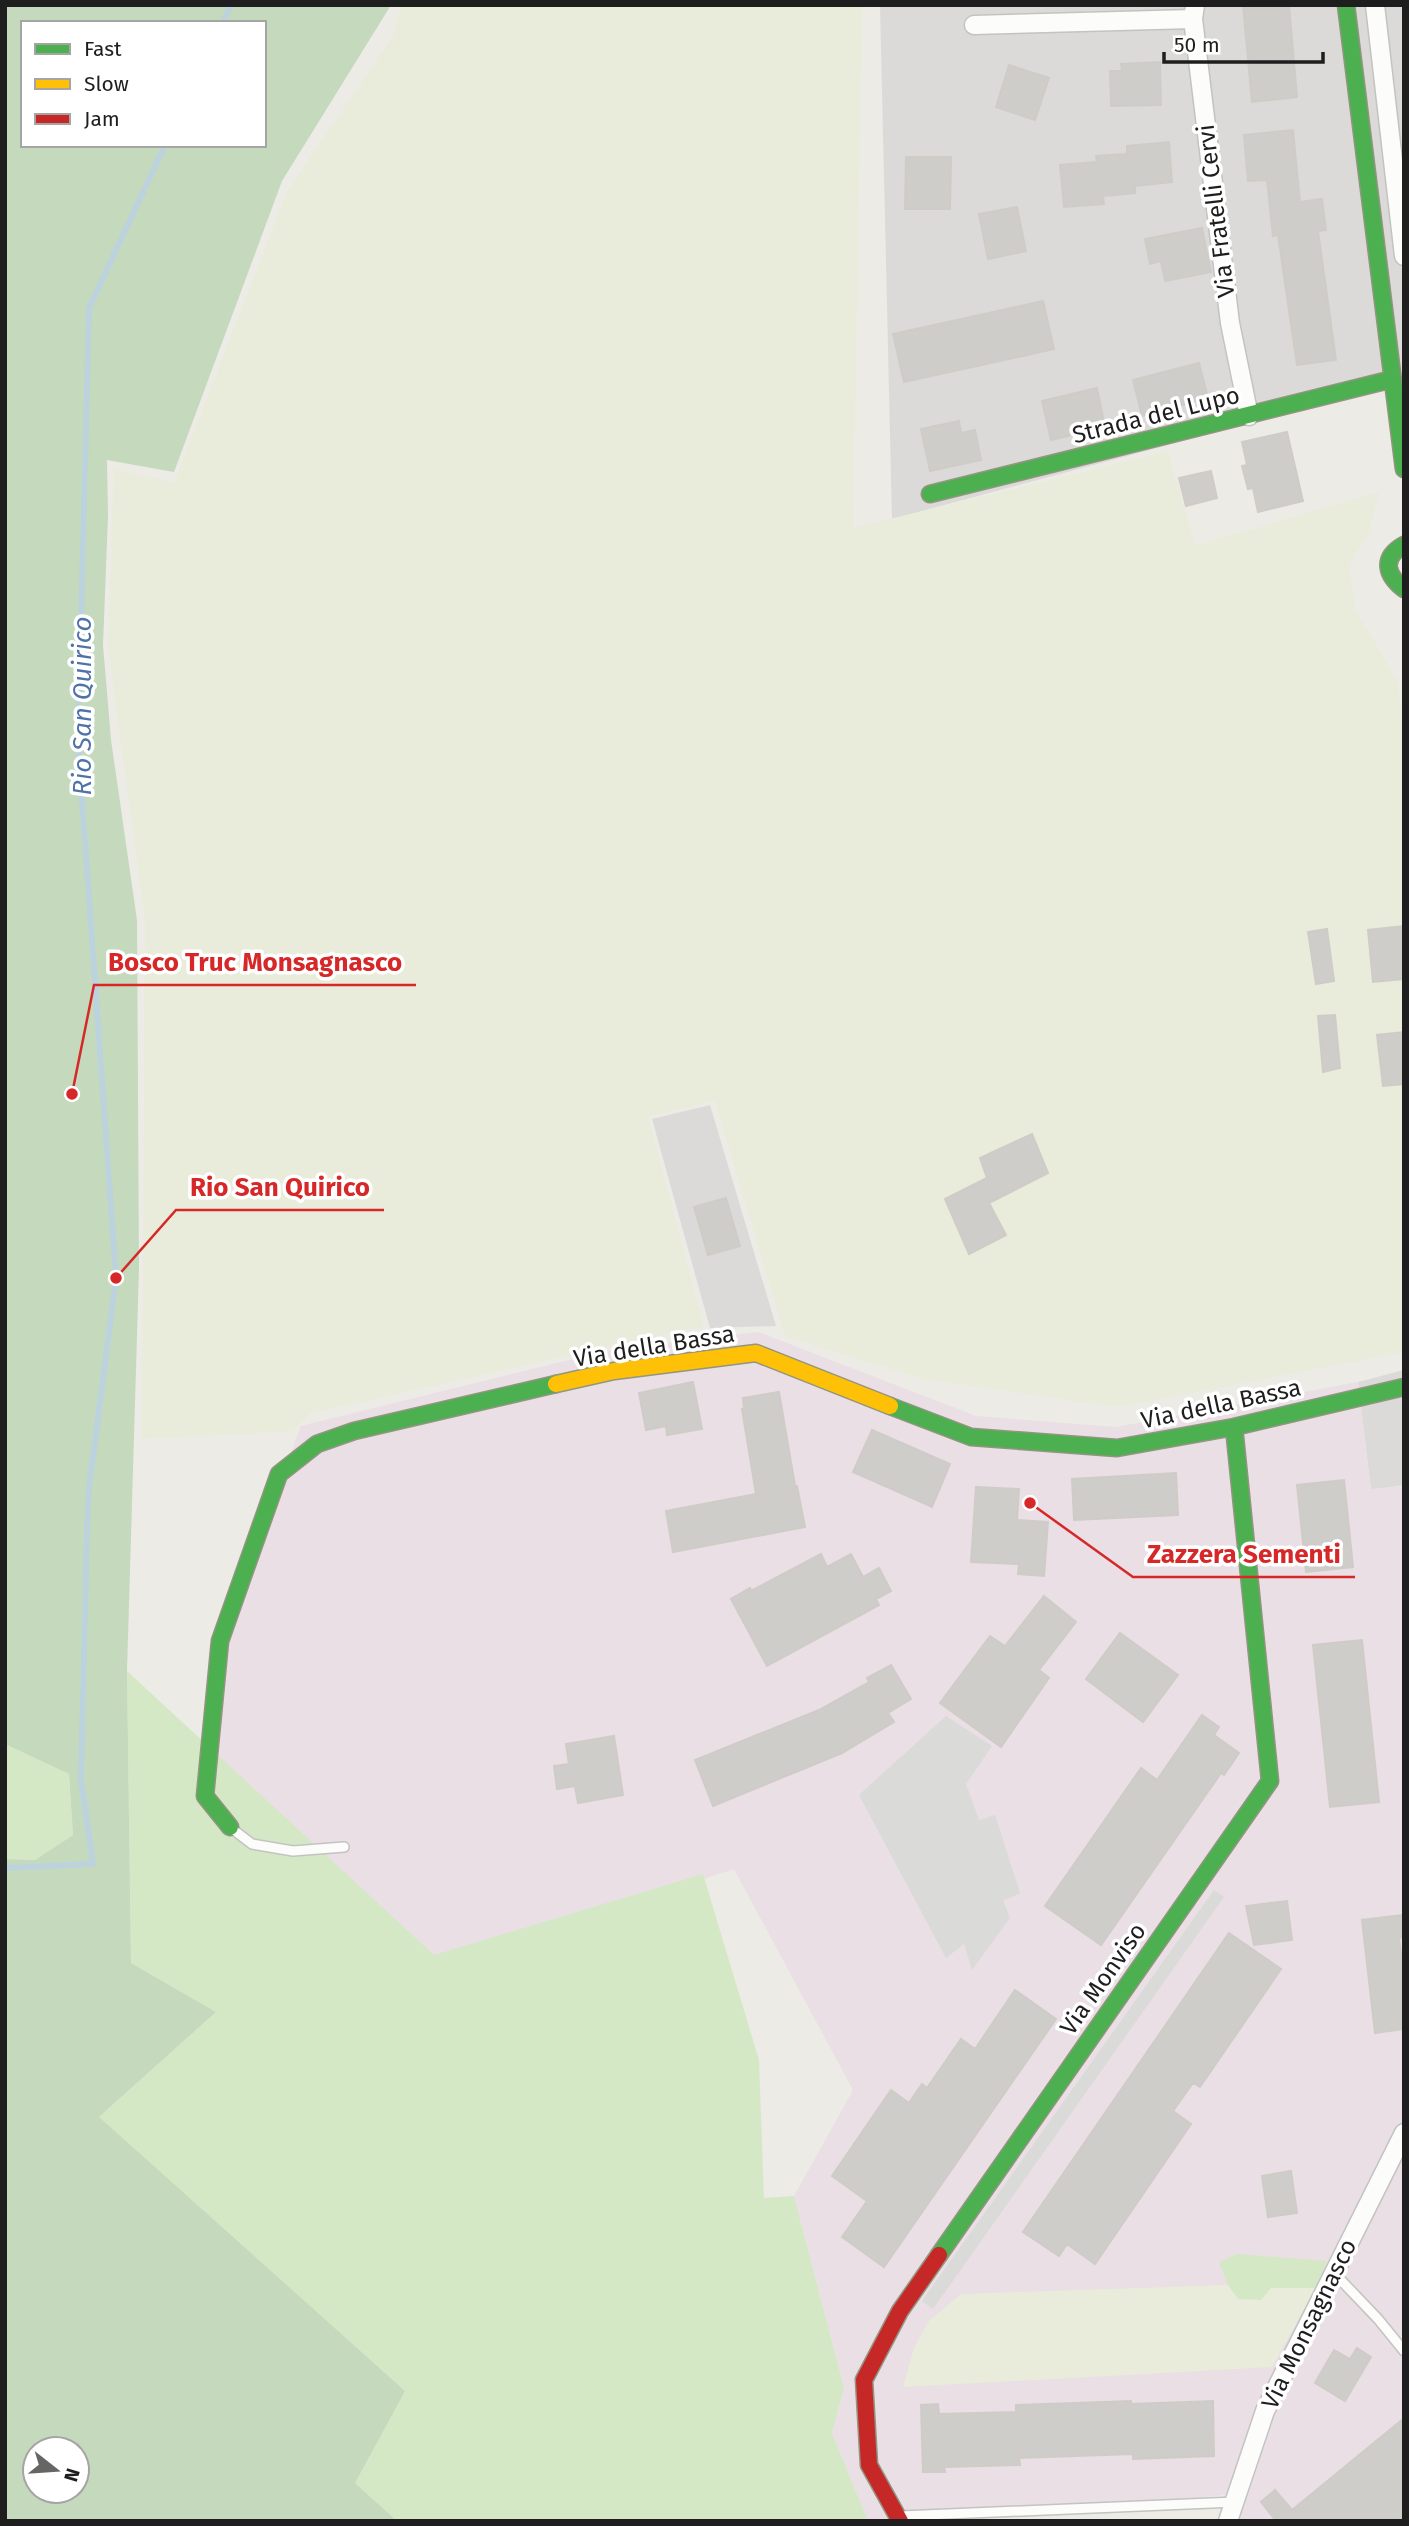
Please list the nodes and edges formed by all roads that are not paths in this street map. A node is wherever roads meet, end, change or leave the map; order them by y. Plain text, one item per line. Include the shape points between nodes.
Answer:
1 (1346, 5) edge
2 (1375, 5) edge
3 (1194, 12) edge
4 (974, 25) dead end
5 (1404, 256) edge
6 (1393, 379) junction
7 (1249, 416) junction
8 (1404, 469) edge
9 (930, 494) dead end
10 (1404, 544) edge
11 (1404, 589) edge
12 (1404, 1387) edge
13 (1234, 1427) junction
14 (230, 1827) joint
15 (344, 1847) dead end
16 (1404, 2133) edge
17 (1334, 2273) junction
18 (1404, 2351) edge
19 (1235, 2502) junction
20 (899, 2518) edge
21 (1228, 2521) edge

1 - 6 street
2 - 5 street
3 - 4 street
3 - 7 street, Via Fratelli Cervi via 1230,323
6 - 7 street, Strada del Lupo
6 - 8 street
7 - 9 street, Strada del Lupo
10 - 11 street via 1388,564 1391,579
12 - 13 street, Via della Bassa
13 - 14 street, Via della Bassa via 1117,1448 971,1437 756,1353 614,1371 354,1431 317,1444 279,1474 220,1641 205,1796
13 - 20 street, Via Monviso via 1270,1781 900,2311 864,2380 869,2465
14 - 15 lane via 252,1844 293,1851
16 - 17 street, Via Monsagnasco
17 - 18 lane
17 - 19 street, Via Monsagnasco via 1265,2411
19 - 20 lane
19 - 21 street, Via Monsagnasco

